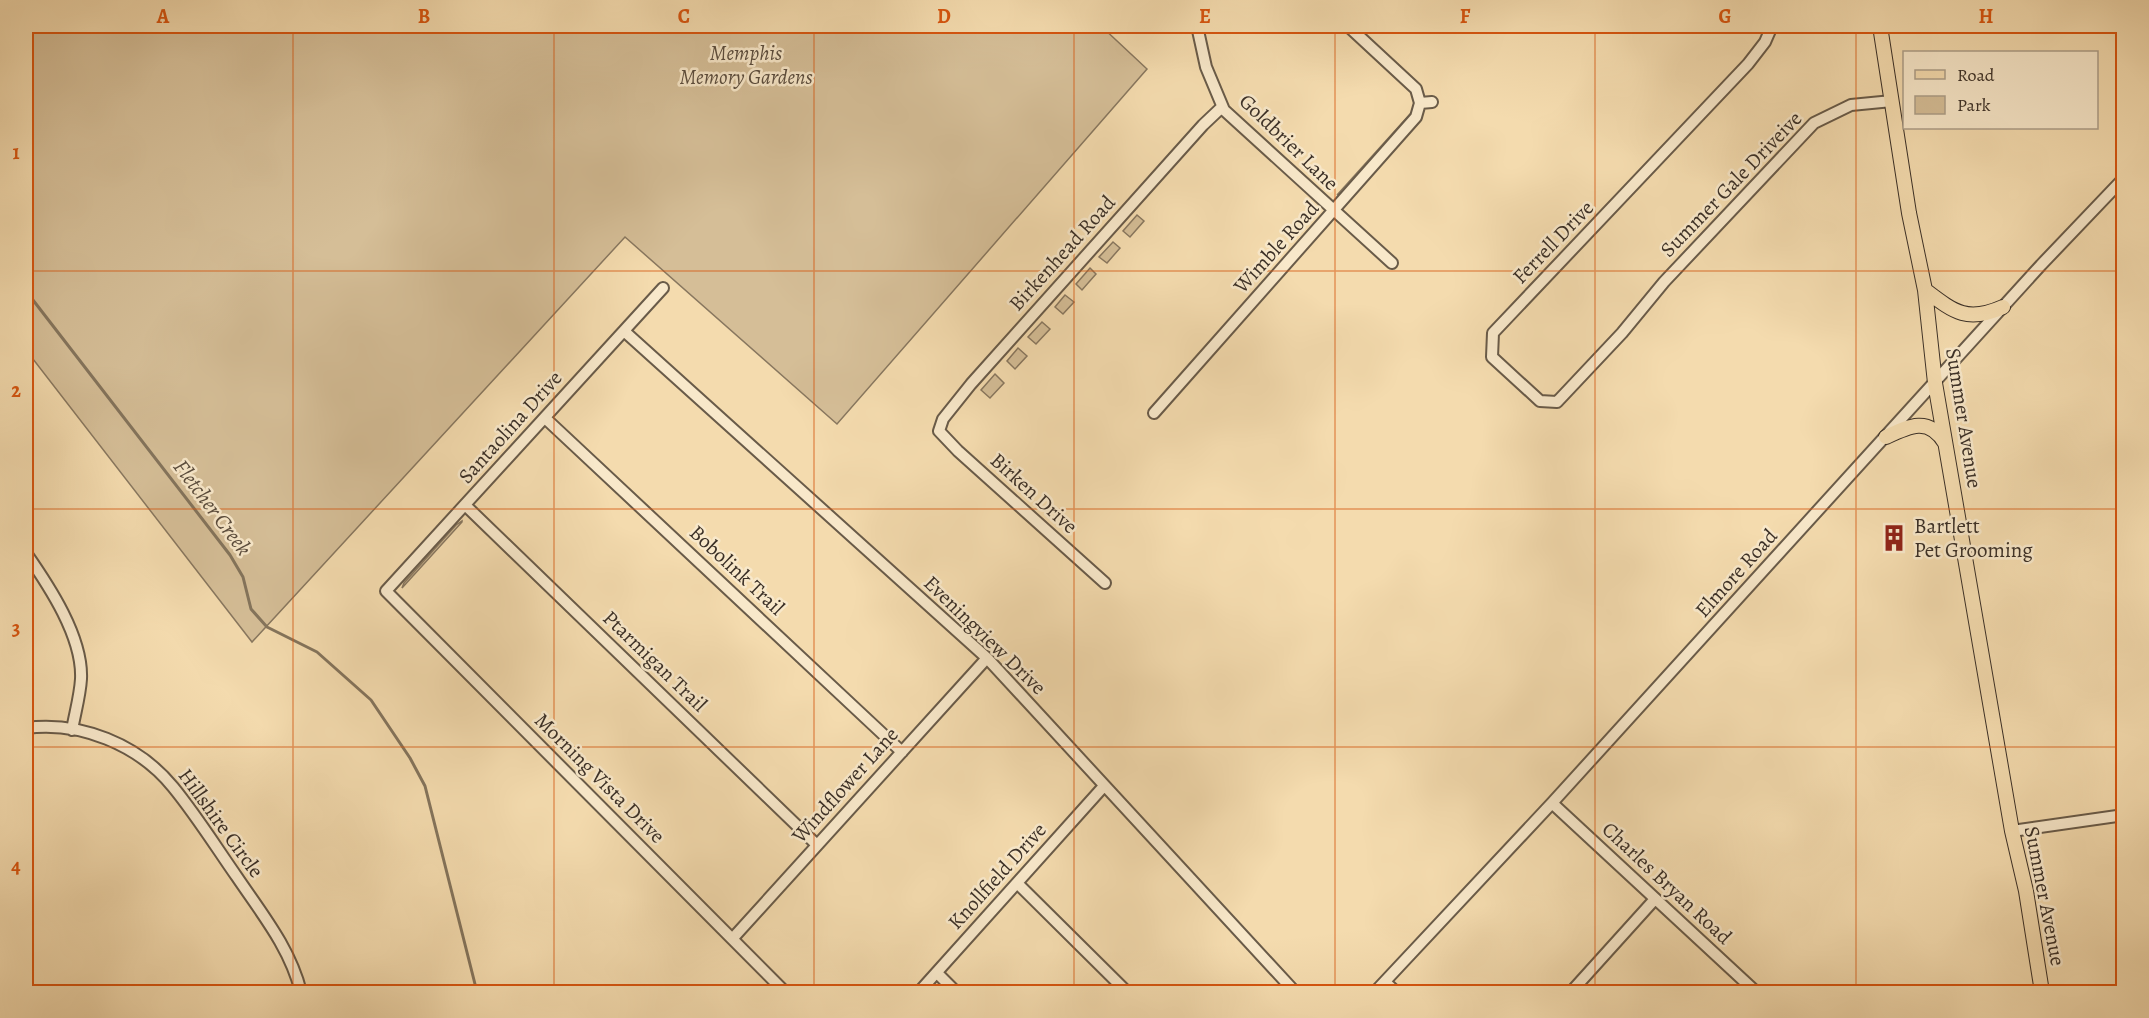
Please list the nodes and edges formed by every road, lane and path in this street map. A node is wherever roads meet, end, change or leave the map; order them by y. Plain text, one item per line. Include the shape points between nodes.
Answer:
1 (1197, 26) edge
2 (1348, 26) edge
3 (1772, 26) edge
4 (1880, 26) edge
5 (1892, 101) junction
6 (1432, 102) dead end
7 (1420, 103) junction
8 (1222, 107) junction
9 (2124, 178) edge
10 (1334, 211) junction
11 (1392, 263) dead end
12 (663, 288) dead end
13 (1925, 290) junction
14 (2003, 308) junction
15 (624, 331) junction
16 (1623, 333) joint
17 (1935, 383) junction
18 (1154, 413) dead end
19 (545, 418) junction
20 (939, 430) joint
21 (1886, 437) junction
22 (1946, 445) junction
23 (465, 505) junction
24 (26, 553) edge
25 (1105, 583) dead end
26 (386, 591) joint
27 (987, 658) junction
28 (26, 728) edge
29 (72, 730) junction
30 (902, 752) junction
31 (1104, 786) junction
32 (1552, 803) junction
33 (2124, 815) edge
34 (2012, 831) junction
35 (817, 845) junction
36 (1017, 883) junction
37 (1655, 899) junction
38 (733, 938) junction
39 (937, 973) junction
40 (1385, 982) junction
41 (301, 993) edge
42 (785, 993) edge
43 (919, 993) edge
44 (956, 993) edge
45 (1127, 993) edge
46 (1294, 993) edge
47 (1375, 993) edge
48 (1396, 993) edge
49 (1570, 993) edge
50 (1756, 993) edge
51 (2042, 993) edge

1 - 8 street, Goldbrier Lane via 1206,67
2 - 7 street via 1412,84
3 - 16 street, Ferrell Drive via 1748,64 1493,333 1492,357 1540,401 1557,402
4 - 5 main road, Summer Avenue
5 - 13 main road, Summer Avenue
5 - 16 street, Summer Gale Driveive via 1851,105 1814,123 1672,274
6 - 7 street
7 - 10 street, Wimble Road via 1413,122
8 - 10 street, Goldbrier Lane
8 - 20 street, Birkenhead Road via 965,390
9 - 14 street, Elmore Road
10 - 11 street, Goldbrier Lane
10 - 18 street, Wimble Road
12 - 15 street, Santaolina Drive
13 - 14 main road via 1964,315 1980,316
13 - 17 main road, Summer Avenue
14 - 17 street, Elmore Road
15 - 19 street, Santaolina Drive
15 - 27 street, Eveningview Drive
17 - 21 street, Elmore Road
17 - 22 main road, Summer Avenue
19 - 23 street, Santaolina Drive
19 - 30 street, Bobolink Trail
20 - 25 street, Birken Drive
21 - 22 main road via 1919,425 1936,432
21 - 32 street, Elmore Road
22 - 34 main road, Summer Avenue
23 - 26 street, Santaolina Drive
23 - 35 street, Ptarmigan Trail
24 - 29 street via 52,590 75,641 81,678
26 - 38 street, Morning Vista Drive
27 - 30 street, Windflower Lane
27 - 31 street, Eveningview Drive
28 - 29 street, Hillshire Circle
29 - 41 street, Hillshire Circle via 124,747 172,786 270,922 287,952
30 - 35 street, Windflower Lane
31 - 36 street, Knollfield Drive
31 - 46 street, Eveningview Drive
32 - 37 street, Charles Bryan Road
32 - 40 street, Elmore Road
33 - 34 street
34 - 51 main road, Summer Avenue
35 - 38 street, Windflower Lane
36 - 39 street, Knollfield Drive
36 - 45 street
37 - 49 street
37 - 50 street, Charles Bryan Road
38 - 42 street, Morning Vista Drive
39 - 43 street, Knollfield Drive
39 - 44 street
40 - 47 street, Elmore Road
40 - 48 street

